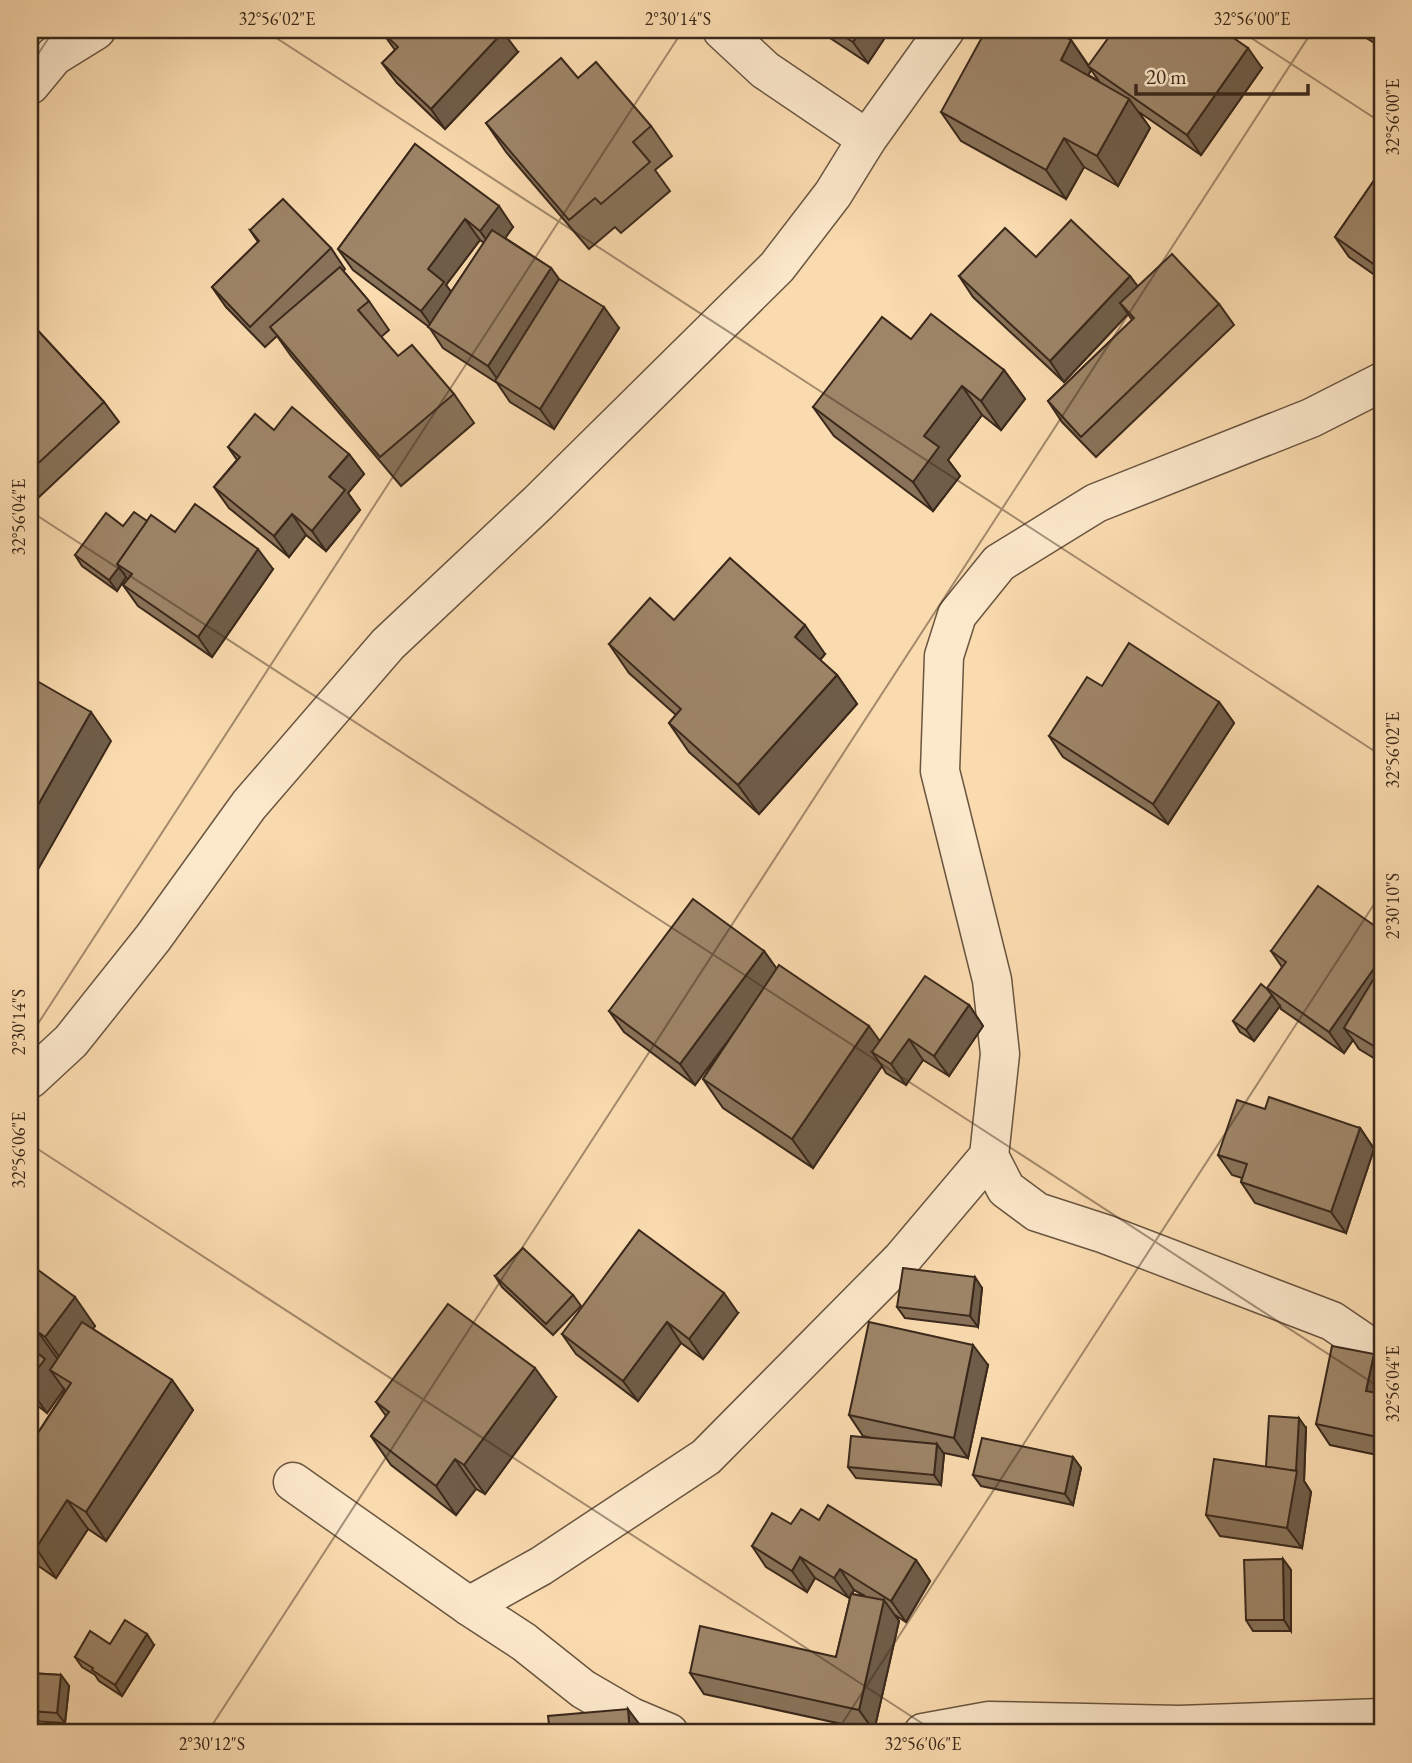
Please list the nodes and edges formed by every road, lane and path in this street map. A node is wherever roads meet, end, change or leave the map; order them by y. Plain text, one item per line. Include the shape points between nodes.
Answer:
1 (96, 30) edge
2 (722, 30) edge
3 (946, 30) edge
4 (30, 85) edge
5 (867, 139) junction
6 (1382, 382) edge
7 (30, 1079) edge
8 (989, 1157) junction
9 (1382, 1354) edge
10 (293, 1482) dead end
11 (470, 1606) junction
12 (1382, 1718) edge
13 (669, 1733) edge
14 (923, 1733) edge

1 - 4 street via 54,57
2 - 5 street via 765,70
3 - 5 street
5 - 7 street via 777,267 388,644 248,805 153,938 71,1041
6 - 8 street via 1311,418 1096,503 999,563 957,615 944,656 940,771 992,980 1000,1054
8 - 9 street via 1006,1189 1037,1212 1332,1321
8 - 11 street via 902,1259 706,1457 541,1566
10 - 11 street
11 - 13 street via 583,1689
12 - 14 street via 1179,1725 989,1721

